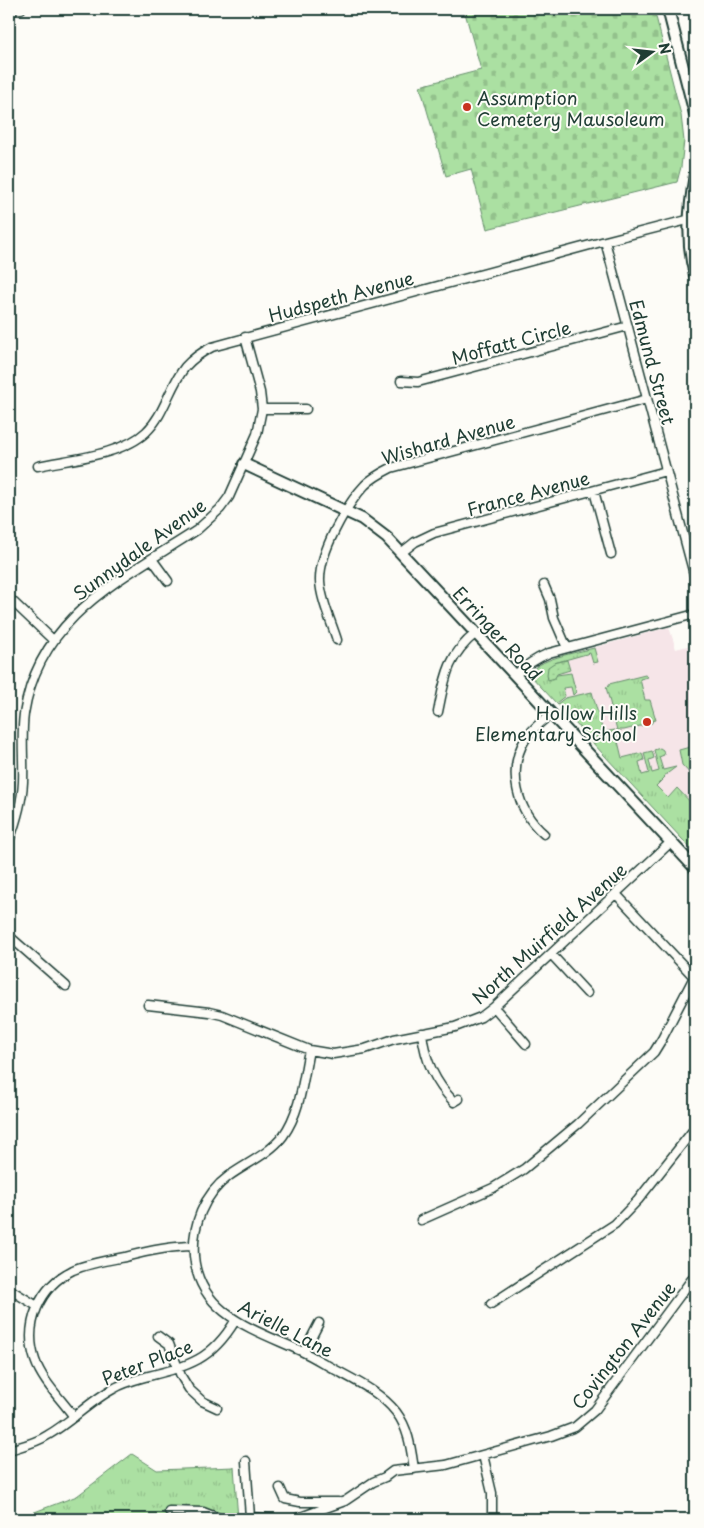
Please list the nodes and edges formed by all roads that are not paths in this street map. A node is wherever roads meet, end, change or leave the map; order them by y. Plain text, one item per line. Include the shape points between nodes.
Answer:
1 (21, 9) edge
2 (668, 9) edge
3 (9, 10) edge
4 (695, 114) edge
5 (695, 175) edge
6 (692, 219) edge
7 (605, 241) junction
8 (695, 275) edge
9 (628, 326) junction
10 (246, 337) junction
11 (401, 381) dead end
12 (647, 399) junction
13 (262, 409) junction
14 (306, 409) dead end
15 (244, 464) junction
16 (38, 466) dead end
17 (666, 471) junction
18 (594, 491) junction
19 (346, 512) junction
20 (401, 553) junction
21 (611, 554) dead end
22 (152, 559) junction
23 (695, 578) edge
24 (168, 581) dead end
25 (544, 585) dead end
26 (9, 598) edge
27 (695, 614) edge
28 (476, 633) junction
29 (53, 640) junction
30 (337, 640) dead end
31 (567, 648) junction
32 (516, 675) junction
33 (438, 712) dead end
34 (551, 714) junction
35 (544, 834) dead end
36 (9, 841) edge
37 (671, 842) junction
38 (695, 868) edge
39 (616, 894) junction
40 (9, 936) edge
41 (551, 954) junction
42 (695, 978) edge
43 (66, 986) dead end
44 (587, 993) dead end
45 (148, 1005) dead end
46 (494, 1007) junction
47 (422, 1033) junction
48 (526, 1044) dead end
49 (309, 1050) junction
50 (459, 1098) dead end
51 (695, 1128) edge
52 (421, 1220) dead end
53 (194, 1246) junction
54 (695, 1275) edge
55 (9, 1289) edge
56 (491, 1304) dead end
57 (37, 1306) junction
58 (235, 1321) junction
59 (318, 1324) dead end
60 (158, 1336) dead end
61 (304, 1352) junction
62 (178, 1368) junction
63 (217, 1408) dead end
64 (74, 1417) junction
65 (9, 1450) edge
66 (483, 1455) junction
67 (246, 1461) dead end
68 (414, 1469) junction
69 (280, 1488) dead end
70 (345, 1501) junction
71 (169, 1511) dead end
72 (249, 1518) edge
73 (221, 1519) edge
74 (274, 1519) edge
75 (296, 1519) edge
76 (492, 1519) edge

1 - 3 street
2 - 4 street
5 - 6 street
6 - 7 street, Hudspeth Avenue
6 - 8 street via 690,242
7 - 9 street, Edmund Street
7 - 10 street, Hudspeth Avenue
9 - 11 street, Moffatt Circle via 418,382
9 - 12 street, Edmund Street
10 - 13 street, Sunnydale Avenue
10 - 16 street, Hudspeth Avenue via 212,346 191,360 179,376 156,422 134,442 114,450
12 - 17 street, Edmund Street
12 - 19 street, Wishard Avenue via 391,468 366,484
13 - 14 street
13 - 15 street, Sunnydale Avenue via 258,434
15 - 19 street, Erringer Road
15 - 22 street, Sunnydale Avenue via 220,509 197,530
17 - 18 street, France Avenue
17 - 23 street, Edmund Street
18 - 20 street, France Avenue via 434,533
18 - 21 street
19 - 20 street, Erringer Road via 374,528
19 - 30 street, Wishard Avenue via 326,549 320,570 321,590
20 - 28 street, Erringer Road
22 - 24 street
22 - 29 street, Sunnydale Avenue via 98,594
25 - 31 street
26 - 29 street
27 - 31 street
28 - 32 street, Erringer Road
28 - 33 street via 460,647 449,664
29 - 36 street, Sunnydale Avenue via 36,670 24,714 23,782
31 - 32 street via 537,658
32 - 34 street, Erringer Road
34 - 35 street via 526,739 518,756 516,772 522,806
34 - 37 street, Erringer Road
37 - 38 street, Erringer Road
37 - 39 street, North Muirfield Avenue
39 - 41 street, North Muirfield Avenue
39 - 42 street
40 - 43 street
41 - 44 street
41 - 46 street, North Muirfield Avenue
42 - 52 street via 654,1052 578,1124 511,1178
45 - 49 street, North Muirfield Avenue via 222,1015
46 - 47 street, North Muirfield Avenue via 466,1023
46 - 48 street
47 - 49 street, North Muirfield Avenue via 345,1053
47 - 50 street via 426,1056 435,1077 454,1102
49 - 53 street, Arielle Lane via 297,1106 288,1128 273,1146 228,1177 211,1194 196,1224
51 - 56 street via 615,1224
53 - 57 street via 162,1248 75,1269 54,1283
53 - 58 street, Arielle Lane via 197,1271 206,1292
54 - 66 street, Covington Avenue via 586,1419 563,1432
55 - 57 street
57 - 64 street via 31,1333 35,1361
58 - 61 street, Arielle Lane
58 - 62 street, Peter Place via 214,1349 201,1359
59 - 61 street
60 - 62 street via 169,1344
61 - 68 street, Arielle Lane via 384,1399 406,1429
62 - 63 street via 195,1396
62 - 64 street, Peter Place via 115,1388
64 - 65 street, Peter Place via 46,1436
66 - 68 street, Covington Avenue
66 - 76 street via 490,1477
67 - 72 street
68 - 70 street, Covington Avenue via 393,1471
69 - 70 street via 285,1498 300,1502
70 - 75 street, Covington Avenue
71 - 73 street via 203,1512
72 - 74 street

